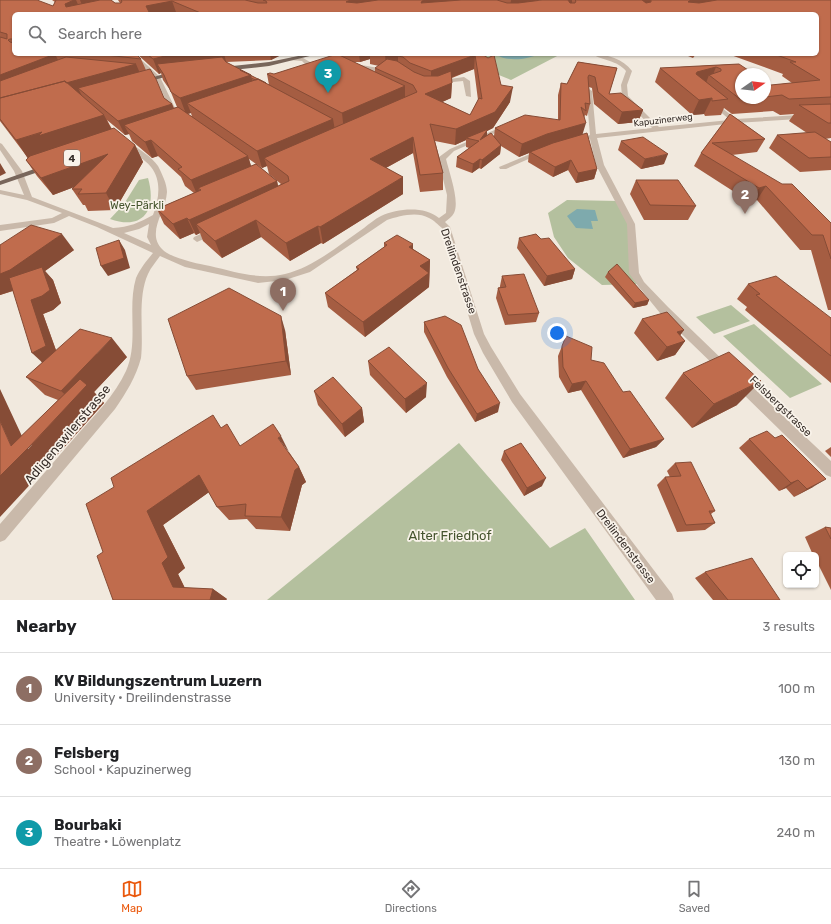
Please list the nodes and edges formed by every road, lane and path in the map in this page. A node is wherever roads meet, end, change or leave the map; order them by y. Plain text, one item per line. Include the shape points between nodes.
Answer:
1 (134, 56) edge
2 (306, 56) edge
3 (601, 56) edge
4 (292, 59) junction
5 (367, 62) dead end
6 (355, 65) junction
7 (344, 66) edge
8 (315, 67) edge
9 (230, 68) junction
10 (216, 69) edge
11 (182, 72) edge
12 (301, 73) junction
13 (233, 75) edge
14 (295, 76) edge
15 (157, 77) junction
16 (374, 78) edge
17 (139, 79) edge
18 (588, 88) edge
19 (432, 89) edge
20 (469, 96) dead end
21 (706, 97) edge
22 (831, 115) edge
23 (182, 116) edge
24 (735, 121) junction
25 (513, 123) edge
26 (658, 130) junction
27 (593, 136) junction
28 (581, 139) edge
29 (124, 140) edge
30 (0, 145) edge
31 (550, 148) edge
32 (56, 164) edge
33 (503, 167) dead end
34 (20, 176) junction
35 (0, 183) edge
36 (0, 192) edge
37 (29, 198) junction
38 (161, 211) junction
39 (67, 214) junction
40 (440, 221) junction
41 (225, 225) edge
42 (0, 228) edge
43 (108, 229) junction
44 (197, 239) edge
45 (159, 252) junction
46 (831, 470) edge
47 (0, 535) edge
48 (666, 600) edge

1 - 15 street
2 - 4 main road
3 - 26 street via 616,61 629,71 624,85 625,96
4 - 9 main road
4 - 12 street via 308,63
5 - 6 street
6 - 7 street
6 - 16 street via 390,69
8 - 12 main road
9 - 10 main road
9 - 13 street
11 - 15 main road
12 - 14 main road
15 - 17 main road
15 - 23 street via 173,110
18 - 27 street
19 - 20 street via 461,78 467,81
21 - 24 street
22 - 24 street, Kapuzinerweg
24 - 26 street, Kapuzinerweg
25 - 40 street via 452,150 442,159 451,210
26 - 27 street, Kapuzinerweg
27 - 28 street, Kapuzinerweg
27 - 46 street, Felsbergstrasse via 600,165 631,224 634,272 641,284 664,310
29 - 38 street via 154,166 158,173 162,191
30 - 34 street
31 - 33 street
32 - 34 main road, 4
34 - 35 main road, 4
34 - 37 street
36 - 37 street, Dreilindenstrasse
37 - 39 street, Dreilindenstrasse
38 - 43 street, Dreilindenstrasse via 134,228 122,231
38 - 45 street via 151,230 151,237
39 - 42 street via 54,220
39 - 43 street, Dreilindenstrasse
40 - 45 street, Dreilindenstrasse via 431,215 415,212 384,218 307,270 277,279 258,280 193,265
40 - 48 street, Dreilindenstrasse via 446,227 480,334 516,398
41 - 44 street
43 - 45 street, Dreilindenstrasse
45 - 47 street, Adligenswilerstrasse via 145,269 140,283 136,354 125,385 111,405

